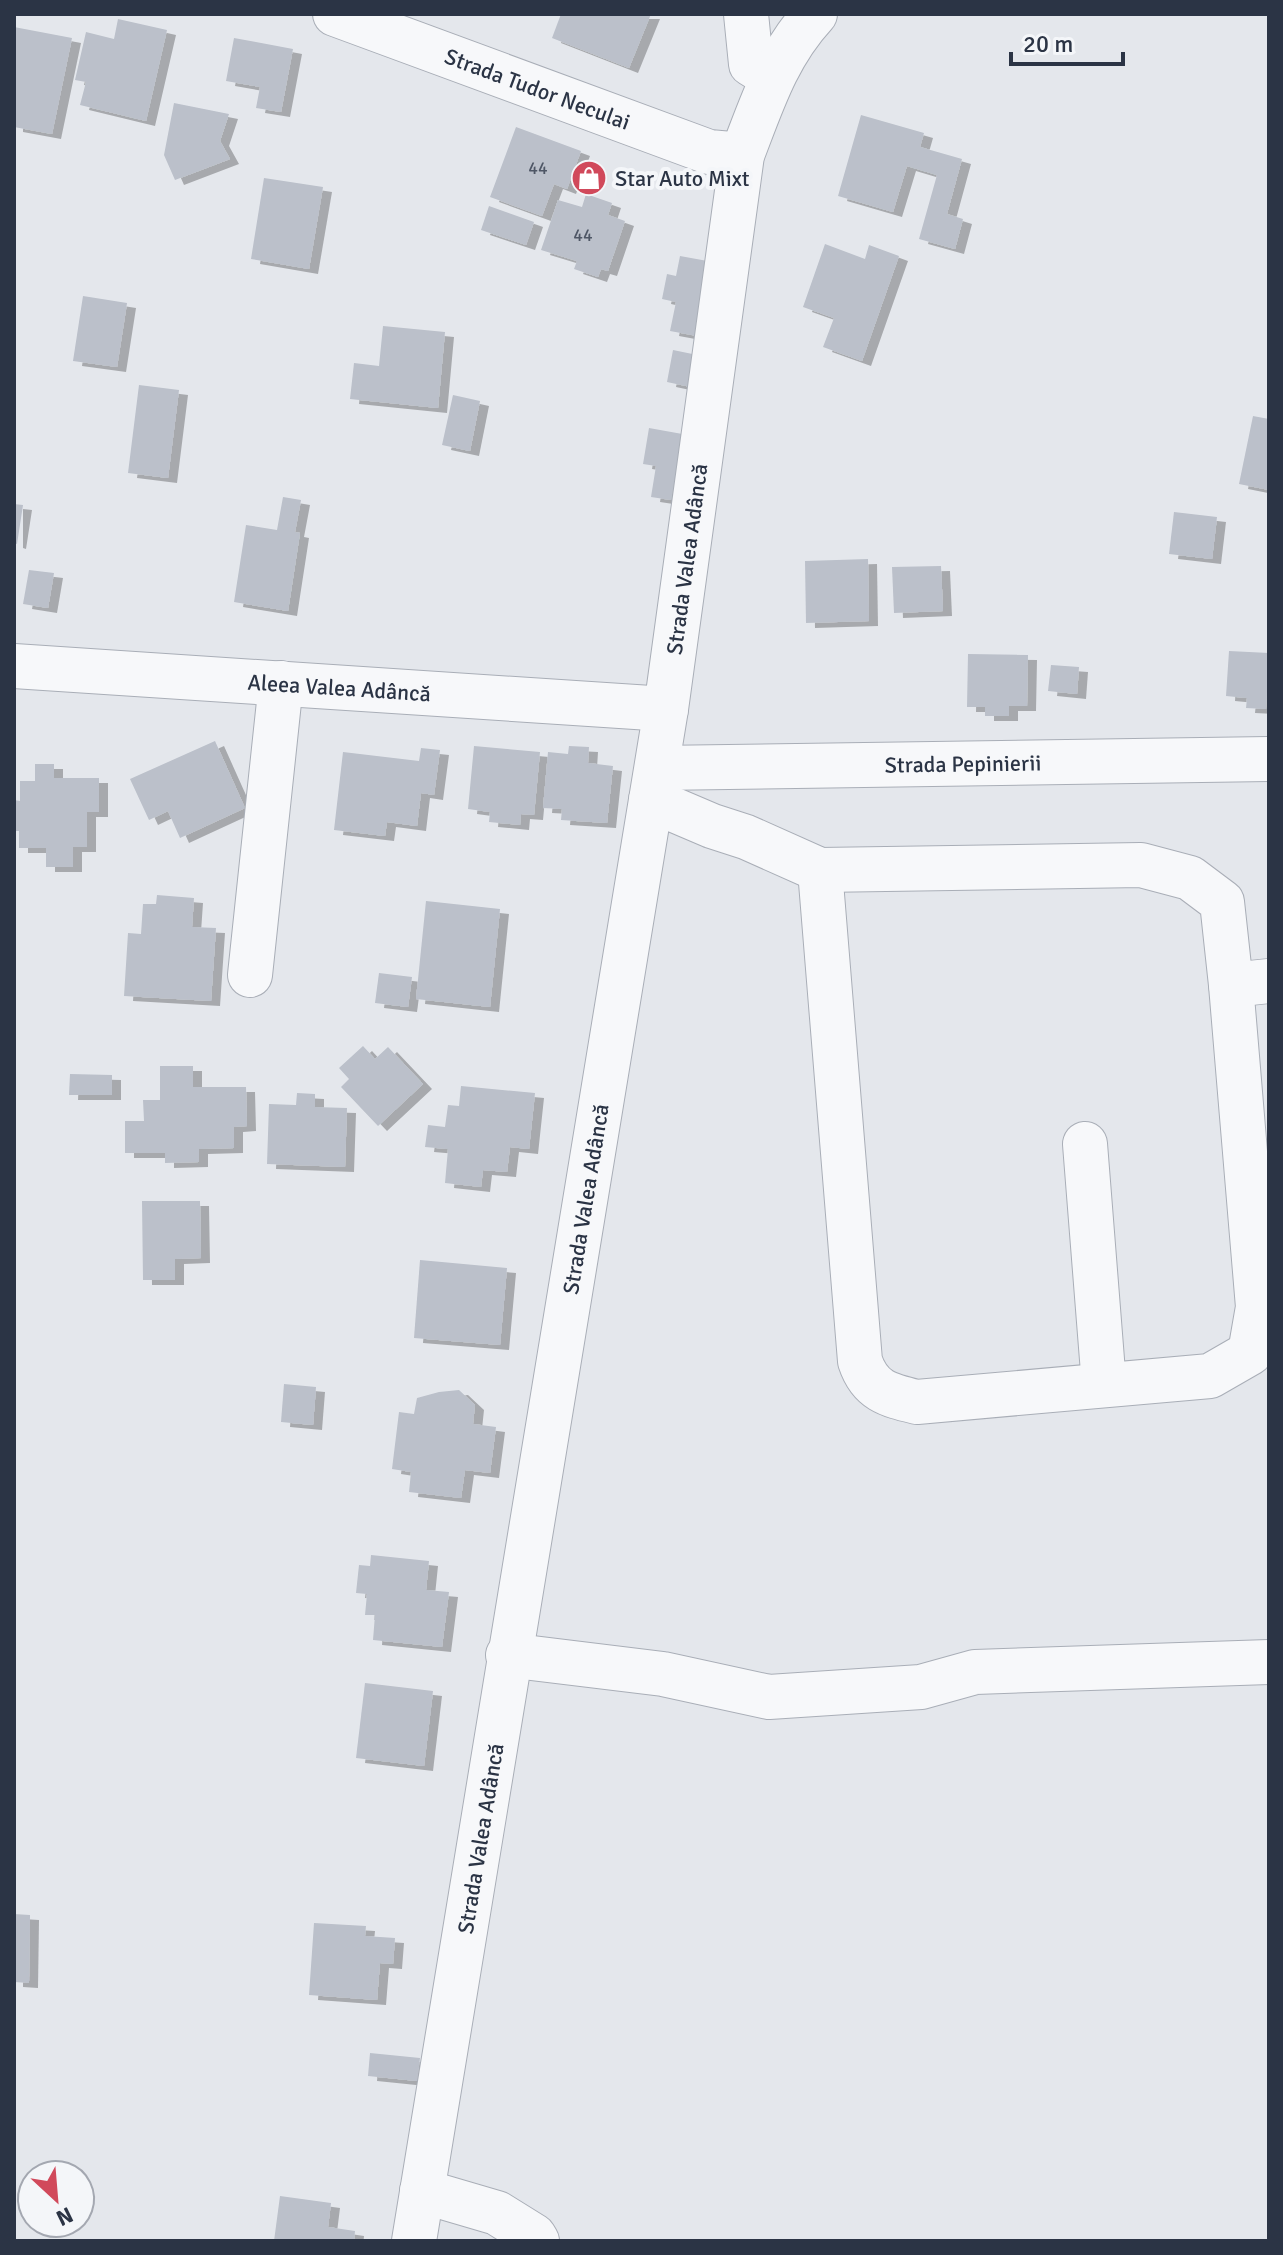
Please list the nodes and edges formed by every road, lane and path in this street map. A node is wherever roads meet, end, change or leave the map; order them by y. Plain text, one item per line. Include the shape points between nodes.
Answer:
1 (335, 14) edge
2 (746, 14) edge
3 (815, 14) edge
4 (772, 77) junction
5 (742, 155) junction
6 (14, 666) edge
7 (281, 683) junction
8 (666, 709) junction
9 (1269, 759) edge
10 (654, 784) junction
11 (820, 870) junction
12 (250, 975) dead end
13 (1250, 983) edge
14 (1085, 1144) dead end
15 (1104, 1385) junction
16 (508, 1655) junction
17 (1269, 1662) edge
18 (422, 2191) junction
19 (414, 2241) edge
20 (537, 2241) edge

1 - 5 street, Strada Tudor Neculai via 709,152
2 - 4 street via 751,64
3 - 4 street, Strada Valea Adâncă via 795,36
4 - 5 street, Strada Valea Adâncă
5 - 8 street, Strada Valea Adâncă
6 - 7 street, Aleea Valea Adâncă
7 - 8 street, Aleea Valea Adâncă
7 - 12 street
8 - 10 street, Strada Valea Adâncă
9 - 10 street, Strada Pepinierii
10 - 11 street via 712,826
10 - 16 street, Strada Valea Adâncă
11 - 13 street via 1141,865 1190,878 1222,902
11 - 15 street via 860,1361 866,1378 888,1395 917,1402
13 - 15 street via 1258,1307 1250,1353 1210,1376
14 - 15 street
16 - 17 street via 663,1674 769,1697 921,1687 975,1672
16 - 18 street, Strada Valea Adâncă
18 - 19 street, Strada Valea Adâncă
18 - 20 street via 497,2213

